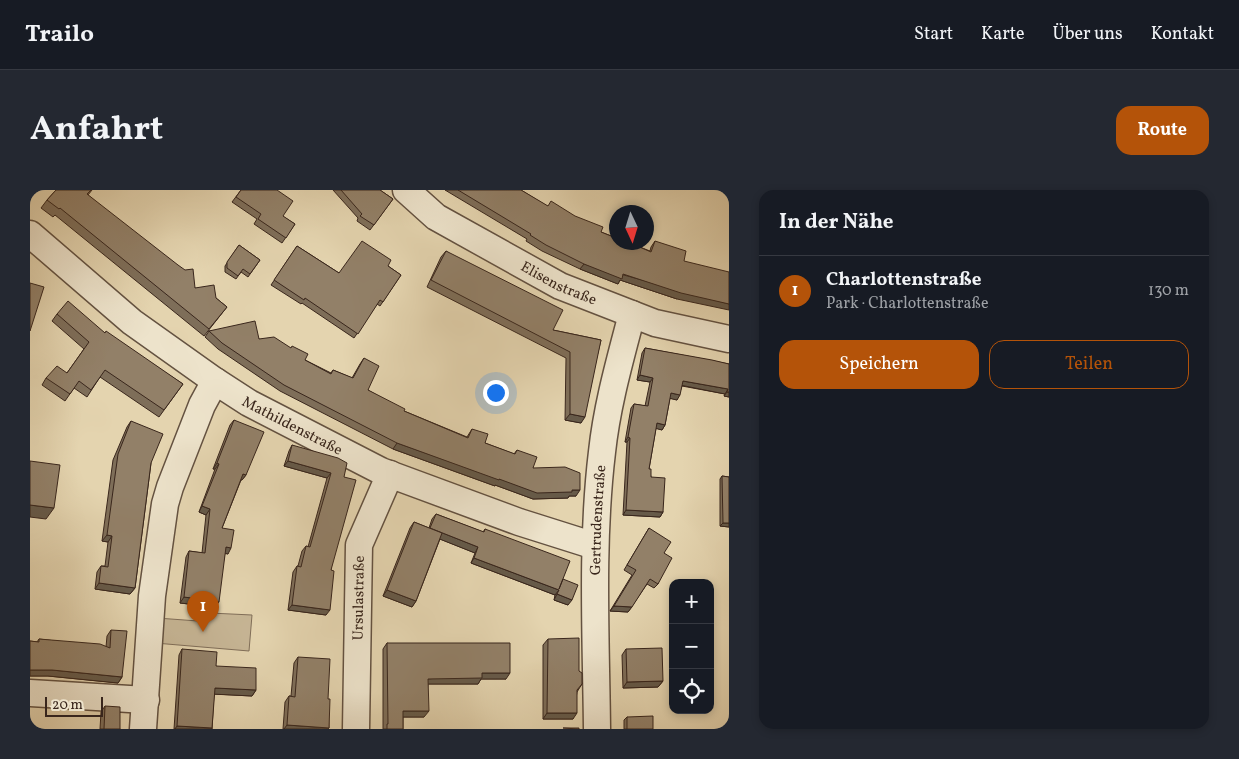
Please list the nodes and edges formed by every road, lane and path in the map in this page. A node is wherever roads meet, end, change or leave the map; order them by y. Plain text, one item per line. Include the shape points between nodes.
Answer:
1 (406, 190) edge
2 (30, 234) edge
3 (632, 314) junction
4 (729, 339) edge
5 (215, 381) junction
6 (390, 474) junction
7 (595, 546) junction
8 (30, 694) edge
9 (146, 700) junction
10 (143, 729) edge
11 (356, 729) edge
12 (597, 729) edge

1 - 3 street, Elisenstraße via 436,217 560,286
2 - 5 street, Mathildenstraße via 132,322
3 - 4 street, Elisenstraße via 655,323
3 - 7 street, Gertrudenstraße via 613,388 602,452
5 - 6 street, Mathildenstraße via 249,403
5 - 9 street via 165,504 152,596
6 - 7 street, Mathildenstraße via 519,522
6 - 11 street, Ursulastraße via 359,545
7 - 12 street, Gertrudenstraße
8 - 9 street
9 - 10 street

